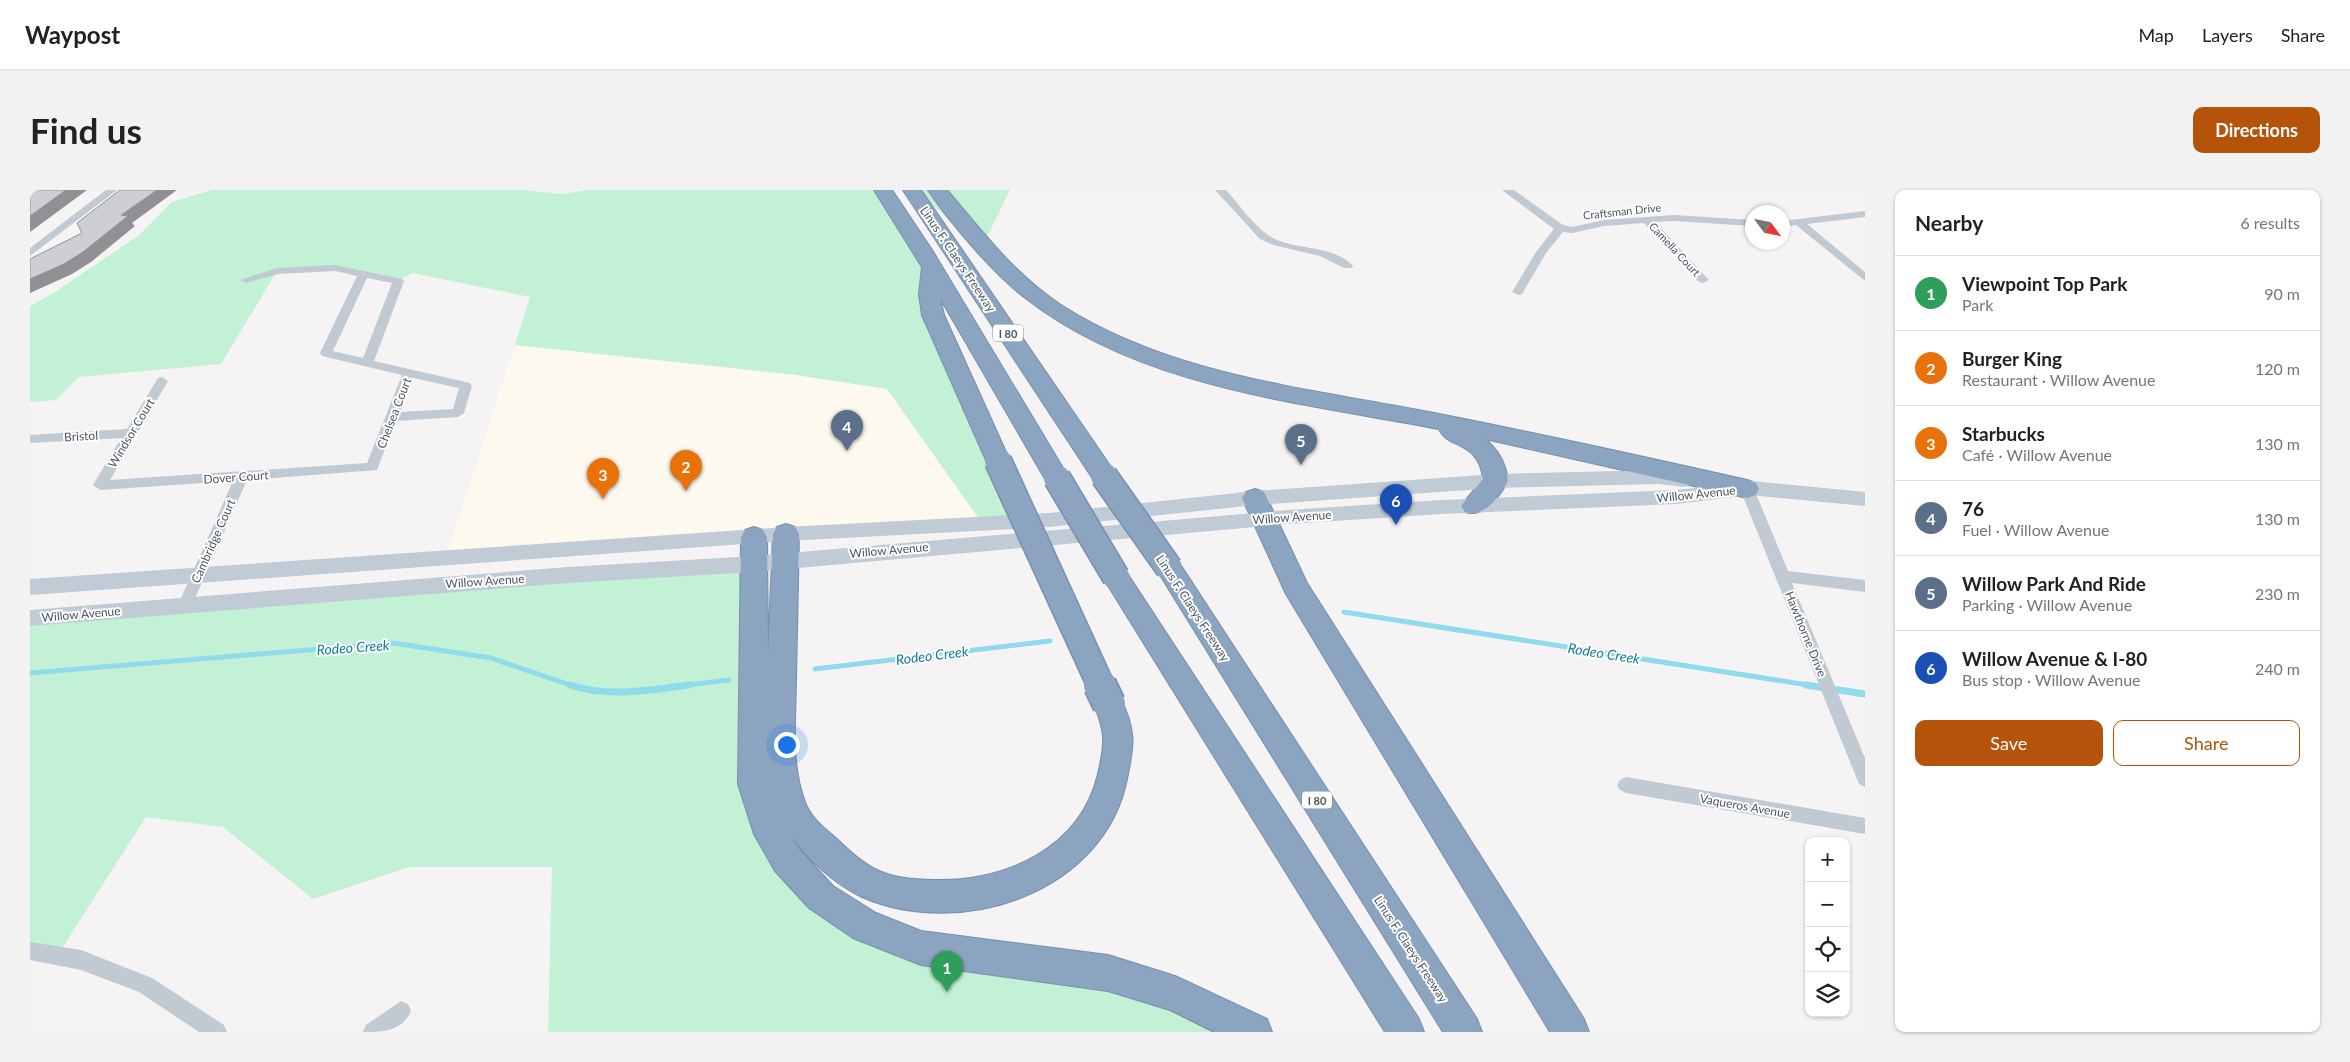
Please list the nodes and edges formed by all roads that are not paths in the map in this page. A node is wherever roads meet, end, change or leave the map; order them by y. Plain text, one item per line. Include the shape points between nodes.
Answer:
1 (112, 190) edge
2 (883, 190) edge
3 (912, 190) edge
4 (937, 190) edge
5 (1220, 190) edge
6 (1507, 190) edge
7 (1865, 214) edge
8 (1646, 219) junction
9 (1745, 223) edge
10 (1790, 224) edge
11 (1799, 224) junction
12 (1560, 228) junction
13 (30, 253) edge
14 (927, 259) junction
15 (1348, 266) dead end
16 (363, 274) junction
17 (1865, 278) edge
18 (246, 280) dead end
19 (1703, 280) dead end
20 (1518, 292) dead end
21 (366, 362) junction
22 (409, 373) junction
23 (162, 381) dead end
24 (393, 417) junction
25 (1419, 417) junction
26 (132, 433) junction
27 (30, 438) edge
28 (372, 467) joint
29 (241, 478) junction
30 (1496, 481) junction
31 (100, 485) joint
32 (1747, 488) junction
33 (1865, 499) edge
34 (1474, 506) junction
35 (1260, 508) junction
36 (770, 549) junction
37 (198, 576) junction
38 (1782, 576) junction
39 (1865, 586) edge
40 (30, 587) edge
41 (186, 605) junction
42 (30, 618) edge
43 (1865, 779) edge
44 (1626, 785) dead end
45 (1865, 826) edge
46 (30, 951) edge
47 (400, 1011) dead end
48 (217, 1032) edge
49 (374, 1032) edge
50 (1254, 1032) edge
51 (1406, 1032) edge
52 (1464, 1032) edge
53 (1571, 1032) edge

1 - 13 street
2 - 14 highway, Linus F. Claeys Freeway / I 80
3 - 52 highway, Linus F. Claeys Freeway / I 80, bridge via 1169,568
4 - 25 highway via 1017,281 1057,311 1105,339 1184,369
5 - 15 street via 1264,237 1324,254
6 - 12 street
7 - 11 street
8 - 9 street, Craftsman Drive
8 - 12 street, Craftsman Drive via 1572,230
8 - 19 street, Camella Court
10 - 11 street
11 - 17 street
12 - 20 street via 1541,252
14 - 36 highway, bridge via 933,315 1119,732 1115,773 1105,806 1082,841 1057,863 1019,883 978,894 931,898 881,888 843,869 811,837 790,806 781,758
14 - 51 highway, Linus F. Claeys Freeway / I 80, bridge via 1116,577
16 - 18 street via 335,268 276,271
16 - 21 street via 398,281
16 - 21 street, Chelsea Court via 326,353
21 - 22 street, Chelsea Court
22 - 24 street, Chelsea Court
22 - 24 street via 466,386 458,413
23 - 26 street, Windsor Court
24 - 28 street, Chelsea Court
25 - 30 highway via 1469,438 1491,458
25 - 32 highway
26 - 27 street, Bristol
26 - 31 street, Windsor Court
28 - 29 street, Dover Court
29 - 31 street, Dover Court
29 - 37 street, Cambridge Court
30 - 32 main road, Willow Avenue via 1659,477
30 - 34 highway
30 - 35 main road, Willow Avenue
32 - 33 main road, Willow Avenue
32 - 34 main road, Willow Avenue via 1676,497
32 - 38 street, Hawthorne Drive
34 - 35 main road, Willow Avenue
35 - 36 main road, Willow Avenue
35 - 53 highway via 1296,587
36 - 37 main road, Willow Avenue via 417,558
36 - 41 main road, Willow Avenue via 568,574
36 - 50 highway via 754,784 765,824 787,860 821,897 864,926 921,948 1108,973 1175,994
37 - 40 main road, Willow Avenue
37 - 41 street, Cambridge Court
38 - 39 street
38 - 43 street, Hawthorne Drive
41 - 42 main road, Willow Avenue
44 - 45 street, Vaqueros Avenue
46 - 48 street via 81,960 145,985
47 - 49 street

